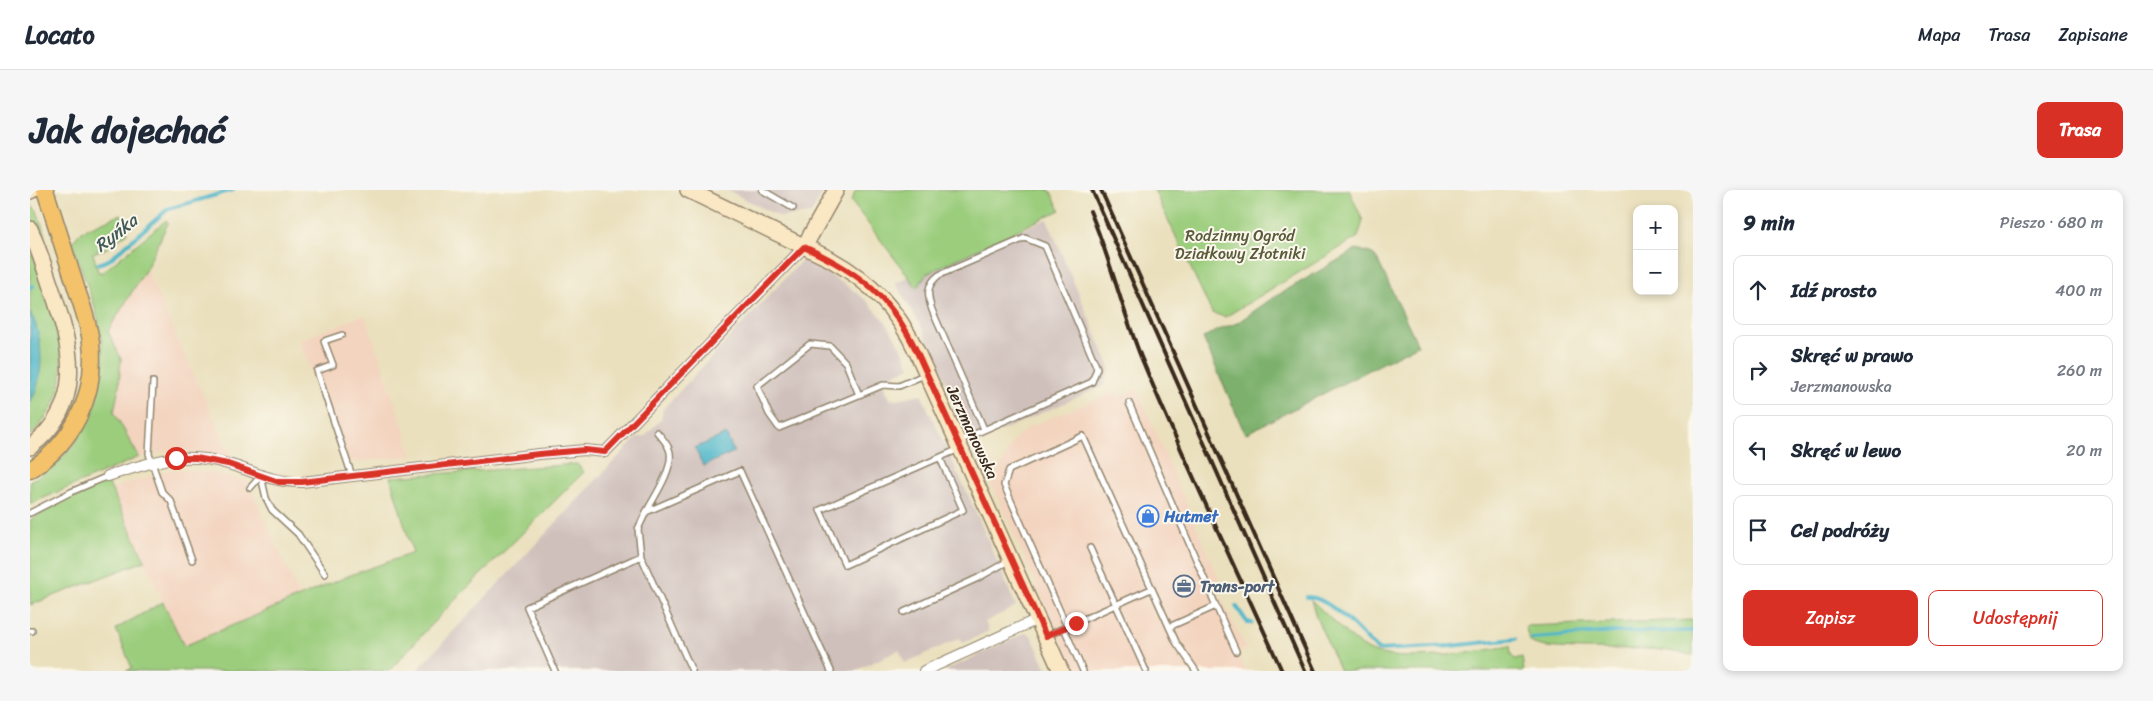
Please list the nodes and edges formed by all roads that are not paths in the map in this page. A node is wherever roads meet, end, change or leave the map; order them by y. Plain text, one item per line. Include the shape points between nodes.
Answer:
1 (45, 190) edge
2 (688, 190) edge
3 (762, 190) edge
4 (836, 190) edge
5 (793, 208) dead end
6 (30, 229) edge
7 (804, 247) junction
8 (342, 334) dead end
9 (927, 373) junction
10 (152, 382) dead end
11 (859, 395) junction
12 (1129, 403) dead end
13 (984, 430) junction
14 (657, 432) dead end
15 (960, 445) junction
16 (30, 447) edge
17 (940, 458) junction
18 (151, 462) junction
19 (30, 470) edge
20 (108, 476) joint
21 (261, 476) junction
22 (352, 476) junction
23 (250, 488) dead end
24 (646, 512) junction
25 (30, 513) edge
26 (1090, 548) dead end
27 (641, 556) junction
28 (192, 560) dead end
29 (1010, 560) junction
30 (326, 574) dead end
31 (1151, 589) junction
32 (1115, 606) junction
33 (1216, 606) junction
34 (904, 612) dead end
35 (1038, 619) junction
36 (1169, 627) junction
37 (1065, 628) junction
38 (1046, 636) junction
39 (1236, 651) dead end
40 (556, 671) edge
41 (692, 671) edge
42 (831, 671) edge
43 (924, 671) edge
44 (1061, 671) edge
45 (1083, 671) edge
46 (1146, 671) edge
47 (1196, 671) edge

1 - 19 main road via 88,329 92,358 86,400 74,427 50,456
2 - 7 street, Jerzmanowska
3 - 5 lane
4 - 7 street
6 - 16 street via 63,322 70,358 66,400 60,416
7 - 9 street, Jerzmanowska via 848,269 887,302 908,333
7 - 22 street via 605,452 585,450 539,454
8 - 22 lane via 324,341 334,365 317,371
9 - 11 lane via 899,386 883,385
9 - 15 street, Jerzmanowska
10 - 18 lane
11 - 11 lane via 779,428 757,386 810,344 830,346 846,363
12 - 33 lane
13 - 13 lane via 1092,382 1097,368 1045,246 1025,238 939,275 928,288 932,310
13 - 15 lane
14 - 24 lane via 669,449 670,458 665,477
15 - 17 lane
15 - 29 street, Jerzmanowska
17 - 17 lane via 820,510 845,565 964,510
18 - 20 street
18 - 21 street via 164,458 196,458 228,464
18 - 28 lane via 162,492 171,501
20 - 25 lane
21 - 22 street via 290,482
21 - 23 lane
21 - 30 lane via 272,510 298,534
24 - 27 lane via 638,529
24 - 42 lane via 740,471
26 - 32 lane
27 - 40 lane via 527,607
27 - 41 lane
29 - 34 lane
29 - 35 street, Jerzmanowska
31 - 32 lane
31 - 36 lane
31 - 37 lane via 1083,436 1009,470 1004,485
32 - 37 lane
32 - 46 lane
33 - 36 lane
33 - 39 lane
35 - 38 street, Jerzmanowska
35 - 43 street
36 - 47 lane
37 - 38 lane
37 - 45 lane
38 - 44 street, Jerzmanowska

